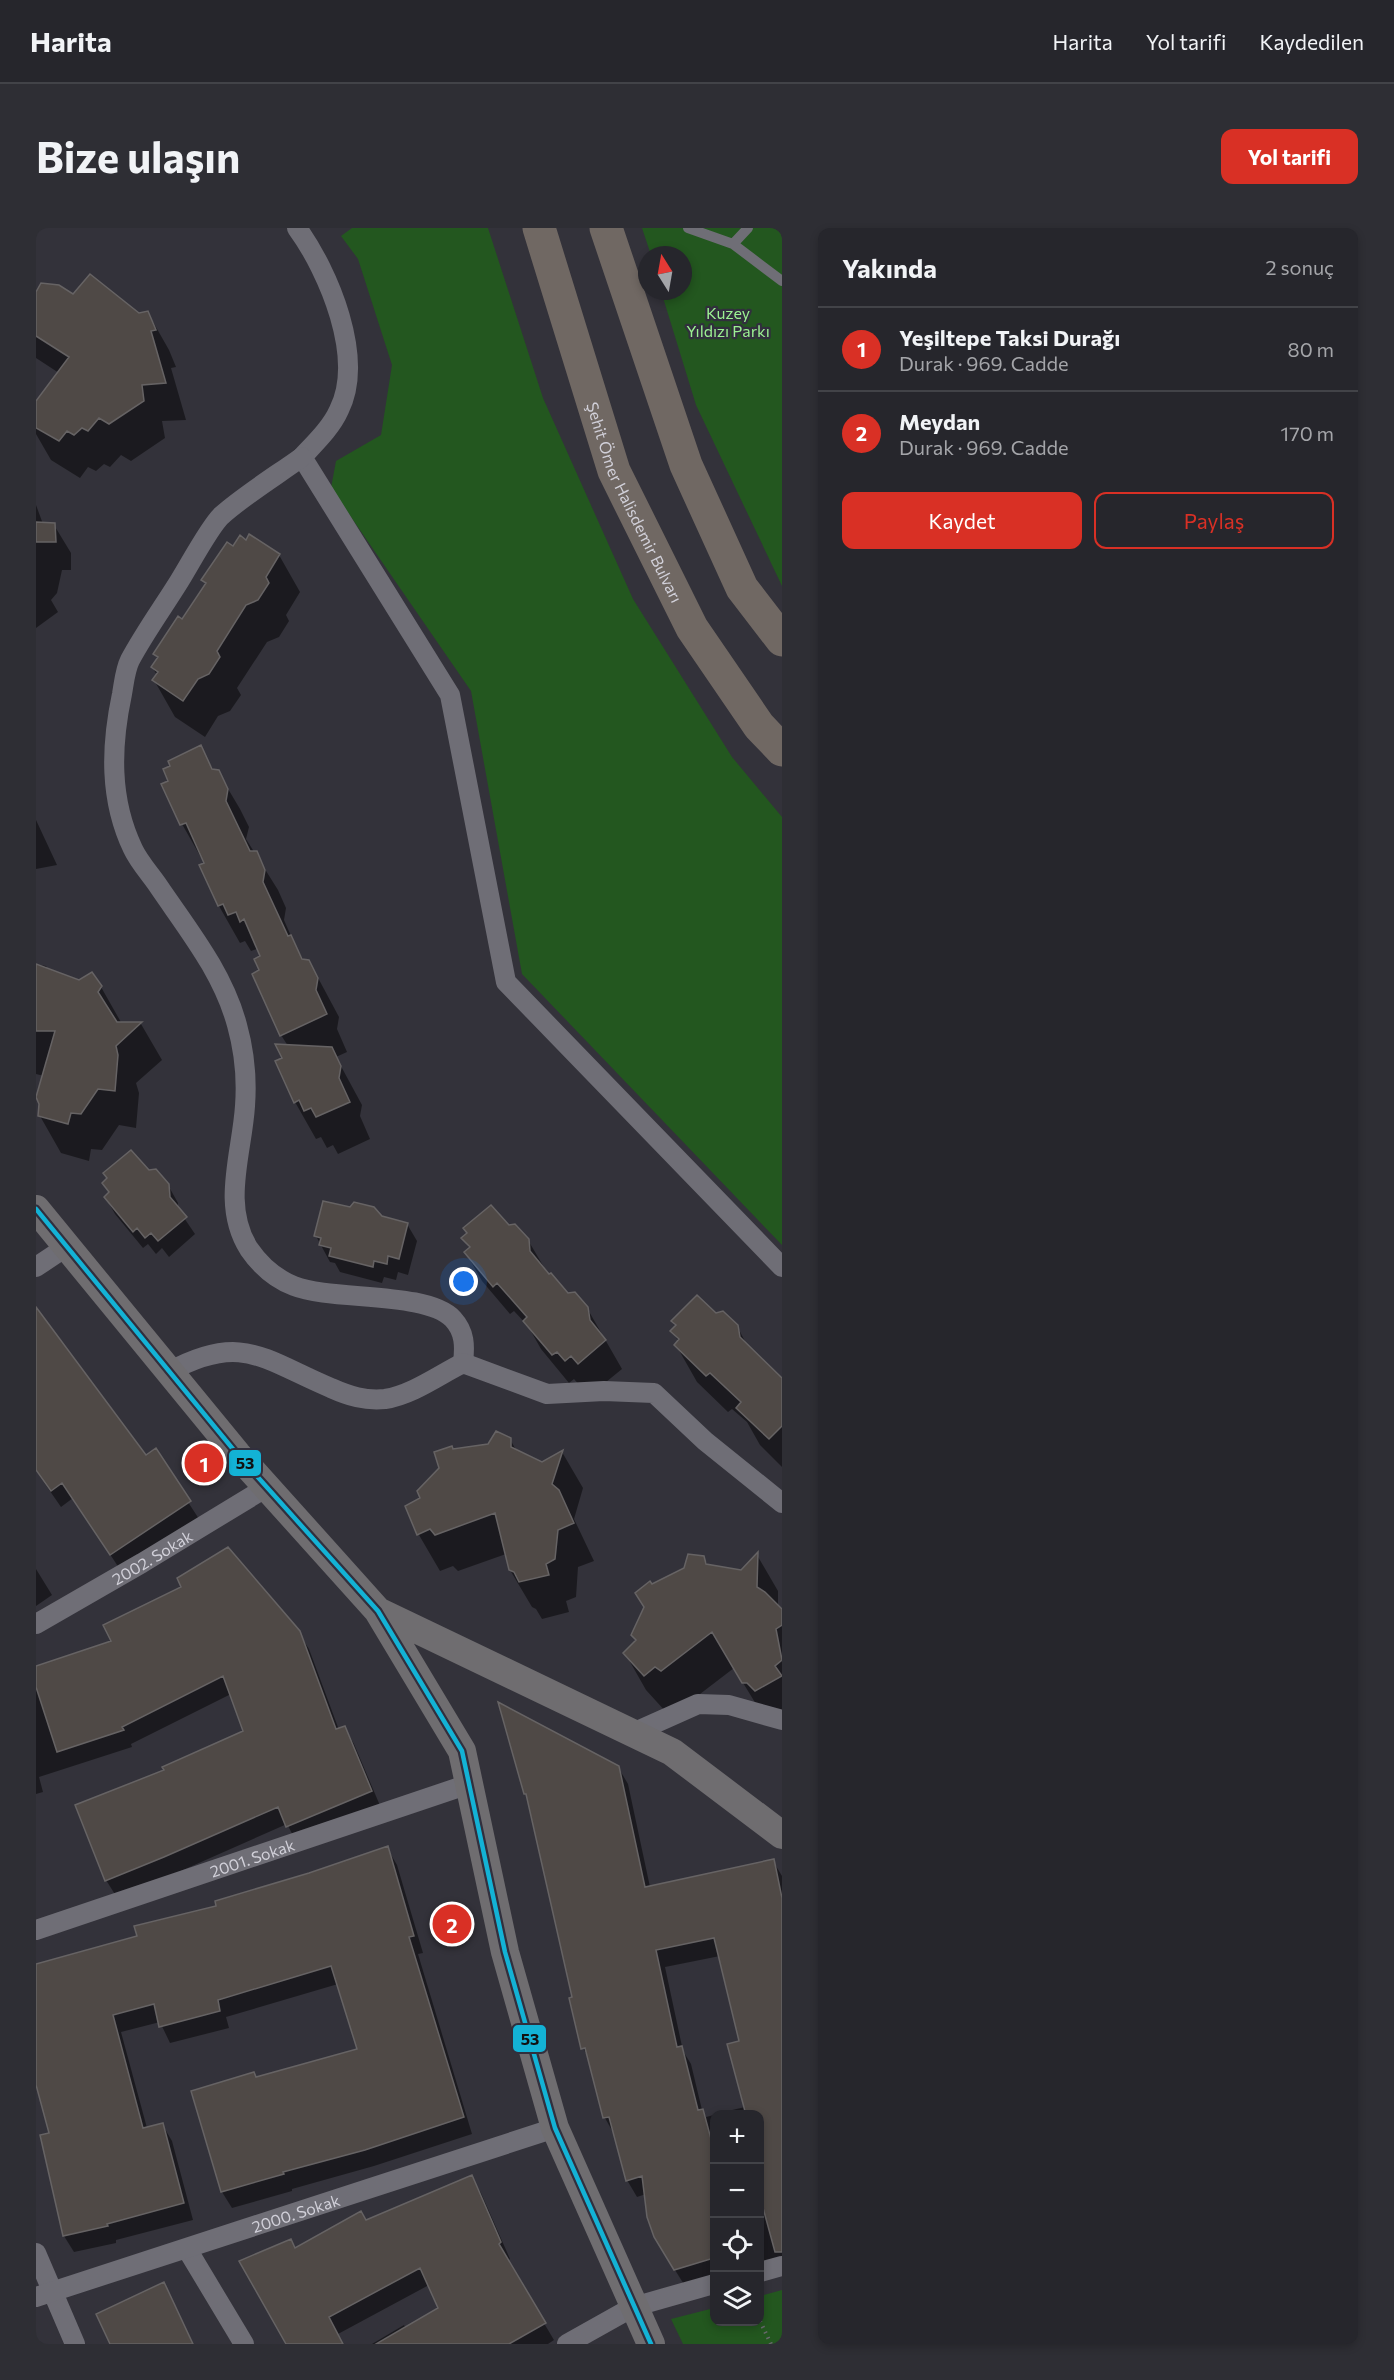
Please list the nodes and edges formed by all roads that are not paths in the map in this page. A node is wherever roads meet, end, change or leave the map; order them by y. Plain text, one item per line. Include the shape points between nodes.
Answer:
1 (297, 228) edge
2 (539, 228) edge
3 (606, 228) edge
4 (688, 228) edge
5 (748, 228) edge
6 (733, 244) junction
7 (782, 281) edge
8 (302, 457) junction
9 (782, 640) edge
10 (782, 750) edge
11 (36, 1209) edge
12 (66, 1247) junction
13 (36, 1267) edge
14 (782, 1267) edge
15 (463, 1363) junction
16 (170, 1372) junction
17 (267, 1487) junction
18 (782, 1503) edge
19 (378, 1611) junction
20 (36, 1624) edge
21 (782, 1720) edge
22 (633, 1733) junction
23 (469, 1784) junction
24 (782, 1835) edge
25 (36, 1930) edge
26 (555, 2128) junction
27 (187, 2249) junction
28 (36, 2253) edge
29 (782, 2266) edge
30 (764, 2271) edge
31 (710, 2285) edge
32 (44, 2295) edge
33 (633, 2307) junction
34 (75, 2344) edge
35 (244, 2344) edge
36 (567, 2344) edge
37 (651, 2344) edge

1 - 8 street via 333,297 349,359 347,388 339,411
2 - 10 highway, Şehit Ömer Halisdemir Bulvarı via 614,471 692,628 759,726
3 - 9 highway via 686,465 742,588
4 - 6 lane
5 - 6 lane
6 - 7 lane
8 - 14 street via 450,695 506,982
8 - 15 street via 219,517 129,663 114,731 116,793 133,850 216,972 237,1024 245,1107 234,1188 239,1228 247,1246 273,1275 294,1286 440,1309 460,1330 465,1344
11 - 12 street
12 - 13 street
12 - 16 street
15 - 16 street via 403,1394 385,1399 348,1395 254,1353 215,1352
15 - 18 street via 547,1394 654,1393 705,1441
16 - 17 street
17 - 19 street
17 - 20 street, 2002. Sokak
19 - 22 street
19 - 23 street via 462,1751
21 - 22 street via 729,1705 698,1704
22 - 24 street via 672,1752
23 - 25 street, 2001. Sokak
23 - 26 street via 505,1952
26 - 27 street, 2000. Sokak
26 - 33 street
27 - 32 street, 2000. Sokak
27 - 35 street
28 - 32 street
29 - 30 street
31 - 33 street
32 - 34 street
33 - 36 street
33 - 37 street

